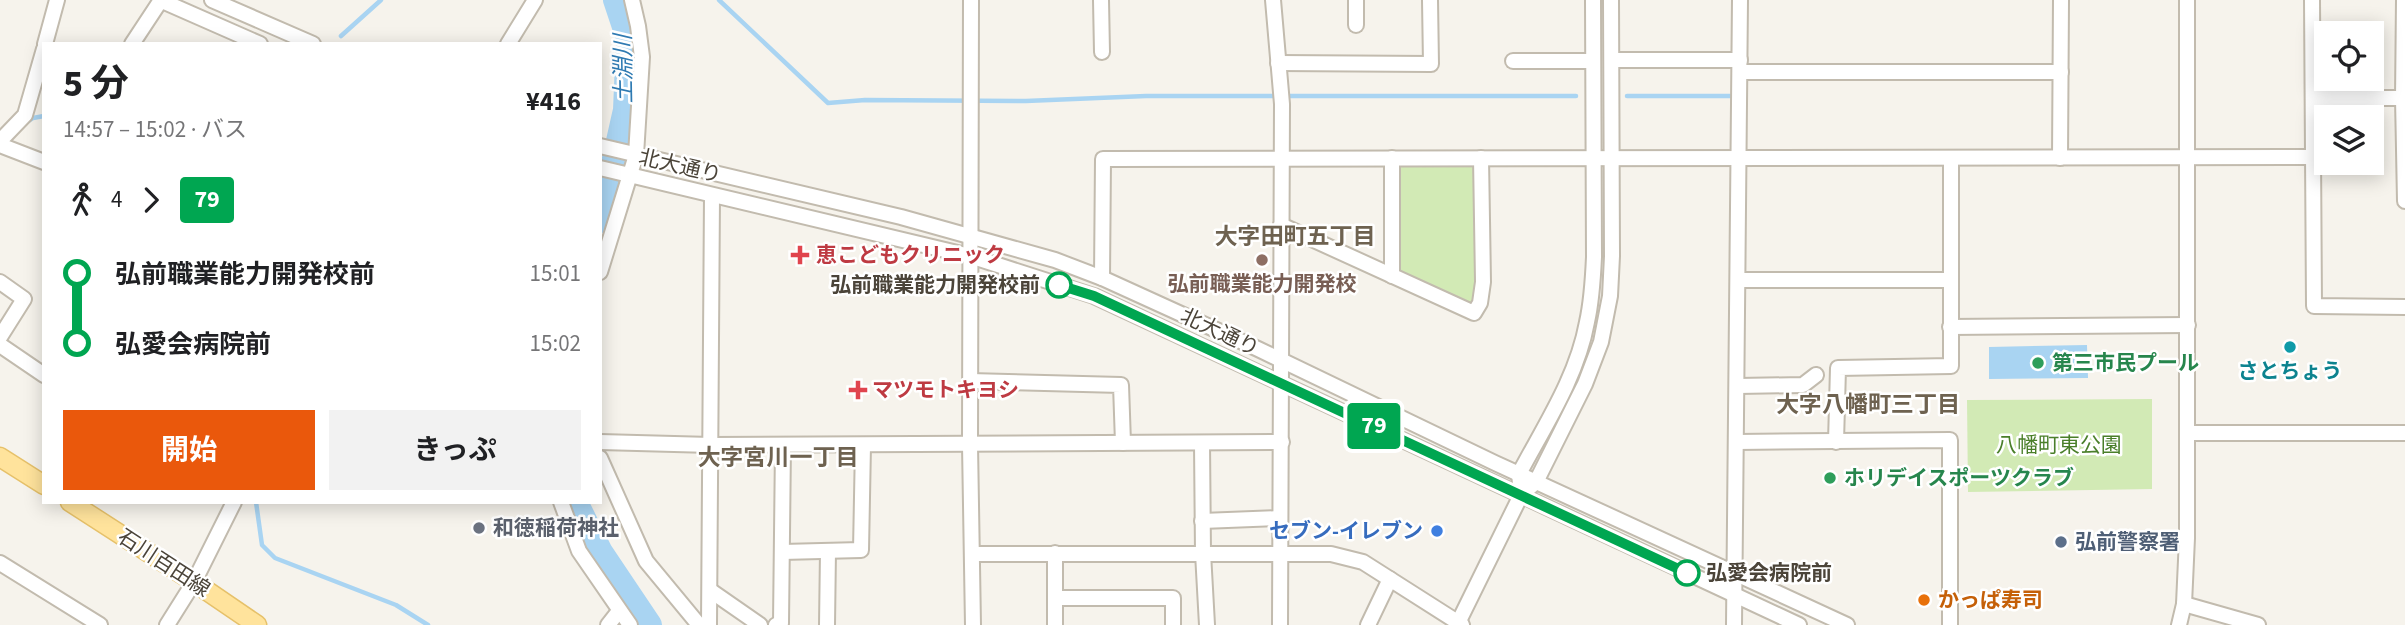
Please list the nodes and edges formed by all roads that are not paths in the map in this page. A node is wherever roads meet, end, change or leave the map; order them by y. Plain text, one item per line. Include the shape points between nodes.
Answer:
1 (58, 0) edge
2 (160, 0) edge
3 (212, 0) edge
4 (535, 0) edge
5 (632, 0) edge
6 (971, 0) edge
7 (1101, 0) edge
8 (1273, 0) edge
9 (1356, 0) edge
10 (1430, 0) edge
11 (1593, 0) edge
12 (1611, 0) edge
13 (1740, 0) edge
14 (2060, 0) edge
15 (2187, 0) edge
16 (2312, 0) edge
17 (2404, 0) edge
18 (1356, 25) dead end
19 (46, 42) edge
20 (133, 42) edge
21 (255, 42) edge
22 (308, 42) edge
23 (509, 42) edge
24 (1101, 52) dead end
25 (42, 56) edge
26 (1612, 60) junction
27 (1513, 61) dead end
28 (1593, 61) junction
29 (1278, 63) junction
30 (1740, 66) junction
31 (2061, 72) junction
32 (2314, 98) junction
33 (2404, 98) edge
34 (2314, 105) edge
35 (0, 143) edge
36 (602, 146) edge
37 (632, 154) junction
38 (1392, 158) junction
39 (1481, 158) junction
40 (1592, 158) junction
41 (1612, 158) junction
42 (1738, 158) junction
43 (1951, 158) junction
44 (2060, 158) junction
45 (2187, 158) junction
46 (2314, 158) edge
47 (1281, 159) junction
48 (42, 161) edge
49 (602, 169) edge
50 (627, 175) junction
51 (2314, 175) edge
52 (712, 196) junction
53 (2405, 201) edge
54 (1281, 225) junction
55 (971, 236) junction
56 (970, 256) junction
57 (602, 265) edge
58 (1392, 276) junction
59 (1102, 278) junction
60 (1738, 280) junction
61 (1950, 280) junction
62 (0, 282) edge
63 (2405, 307) edge
64 (2188, 325) junction
65 (1950, 327) junction
66 (0, 337) edge
67 (0, 345) edge
68 (1280, 360) junction
69 (42, 373) edge
70 (1816, 375) dead end
71 (970, 381) junction
72 (1282, 383) junction
73 (1738, 386) junction
74 (2188, 433) junction
75 (2405, 433) edge
76 (602, 442) edge
77 (1282, 442) junction
78 (1737, 442) junction
79 (1836, 442) junction
80 (1123, 443) junction
81 (1202, 443) junction
82 (711, 445) junction
83 (783, 445) junction
84 (863, 445) junction
85 (970, 445) junction
86 (0, 457) edge
87 (602, 462) edge
88 (1519, 474) junction
89 (1536, 482) junction
90 (42, 484) edge
91 (1521, 495) junction
92 (74, 504) edge
93 (233, 504) edge
94 (562, 504) edge
95 (1280, 518) junction
96 (1202, 521) junction
97 (828, 551) junction
98 (782, 552) junction
99 (1203, 553) junction
100 (1279, 553) junction
101 (972, 554) junction
102 (1055, 554) junction
103 (0, 563) edge
104 (1734, 572) junction
105 (1390, 579) junction
106 (194, 582) junction
107 (711, 591) junction
108 (1734, 595) junction
109 (1055, 598) junction
110 (2184, 604) junction
111 (619, 611) junction
112 (1459, 624) edge
113 (100, 625) edge
114 (167, 625) edge
115 (257, 625) edge
116 (608, 625) edge
117 (630, 625) edge
118 (699, 625) edge
119 (709, 625) edge
120 (760, 625) edge
121 (776, 625) edge
122 (827, 625) edge
123 (973, 625) edge
124 (1055, 625) edge
125 (1173, 625) edge
126 (1208, 625) edge
127 (1280, 625) edge
128 (1368, 625) edge
129 (1734, 625) edge
130 (1799, 625) edge
131 (1847, 625) edge
132 (1950, 625) edge
133 (2179, 625) edge
134 (2258, 625) edge

1 - 19 street
2 - 20 street
2 - 21 street
3 - 22 street
4 - 23 street
5 - 37 street via 642,57
6 - 55 street
7 - 24 street
8 - 29 street
9 - 18 street
10 - 29 street via 1430,64
11 - 28 street
12 - 26 street
13 - 30 street
14 - 31 street
15 - 45 street
16 - 32 street
17 - 33 street
25 - 35 street via 25,115
26 - 30 street
26 - 41 street
27 - 28 street
28 - 40 street
29 - 47 street
30 - 31 street
30 - 42 street
31 - 44 street
32 - 33 street
32 - 34 street
33 - 53 street
35 - 48 street
36 - 37 street, 北大通り
37 - 50 street
37 - 55 street, 北大通り
38 - 39 street
38 - 47 street
38 - 58 street
39 - 40 street
39 - 58 street via 1483,282 1474,313
40 - 41 street
40 - 88 street via 1594,257 1587,324 1565,388
41 - 42 street
41 - 89 street via 1610,296 1601,342
42 - 43 street
42 - 60 street
43 - 44 street
43 - 61 street
44 - 45 street
45 - 46 street
45 - 64 street
47 - 54 street
47 - 59 street via 1103,159
49 - 50 street
50 - 52 street
50 - 57 street
51 - 63 street via 2314,306
52 - 56 street
52 - 82 street
54 - 58 street
54 - 68 street
55 - 56 street
55 - 59 street, 北大通り
56 - 71 street
56 - 72 street via 1094,296
59 - 68 street, 北大通り
60 - 61 street
60 - 73 street
61 - 65 street
62 - 66 street via 24,299
64 - 65 street
64 - 74 street
65 - 79 street via 1951,366 1838,368
67 - 69 street
68 - 72 street
68 - 88 street, 北大通り
70 - 73 street via 1803,386
71 - 80 street via 1121,385
71 - 85 street
72 - 77 street
72 - 91 street
73 - 78 street
74 - 75 street
74 - 110 street
76 - 82 street
77 - 81 street
77 - 95 street
78 - 79 street
78 - 104 street
79 - 132 street via 1950,440
80 - 81 street
80 - 85 street
81 - 96 street
82 - 83 street
82 - 107 street
83 - 84 street
83 - 98 street
84 - 85 street
84 - 97 street via 861,550
85 - 101 street
86 - 90 main road
87 - 118 street via 646,561
88 - 89 street, 北大通り
88 - 91 street
89 - 91 street
89 - 104 street, 北大通り
91 - 108 street
91 - 112 street
92 - 106 main road, 石川百田線
93 - 106 street
94 - 111 street via 579,551
95 - 96 street
95 - 100 street
96 - 99 street
97 - 98 street
97 - 122 street
98 - 121 street via 781,623
99 - 100 street
99 - 102 street
99 - 126 street
100 - 105 street via 1331,554 1363,562
100 - 127 street
101 - 102 street
101 - 123 street
102 - 109 street
103 - 113 street
104 - 108 street
104 - 131 street, 北大通り
105 - 112 street
105 - 128 street
106 - 114 street
106 - 115 main road, 石川百田線
107 - 119 street
107 - 120 street
108 - 129 street
108 - 130 street
109 - 124 street
109 - 125 street via 1172,598
110 - 133 street
110 - 134 street
111 - 116 street
111 - 117 street

